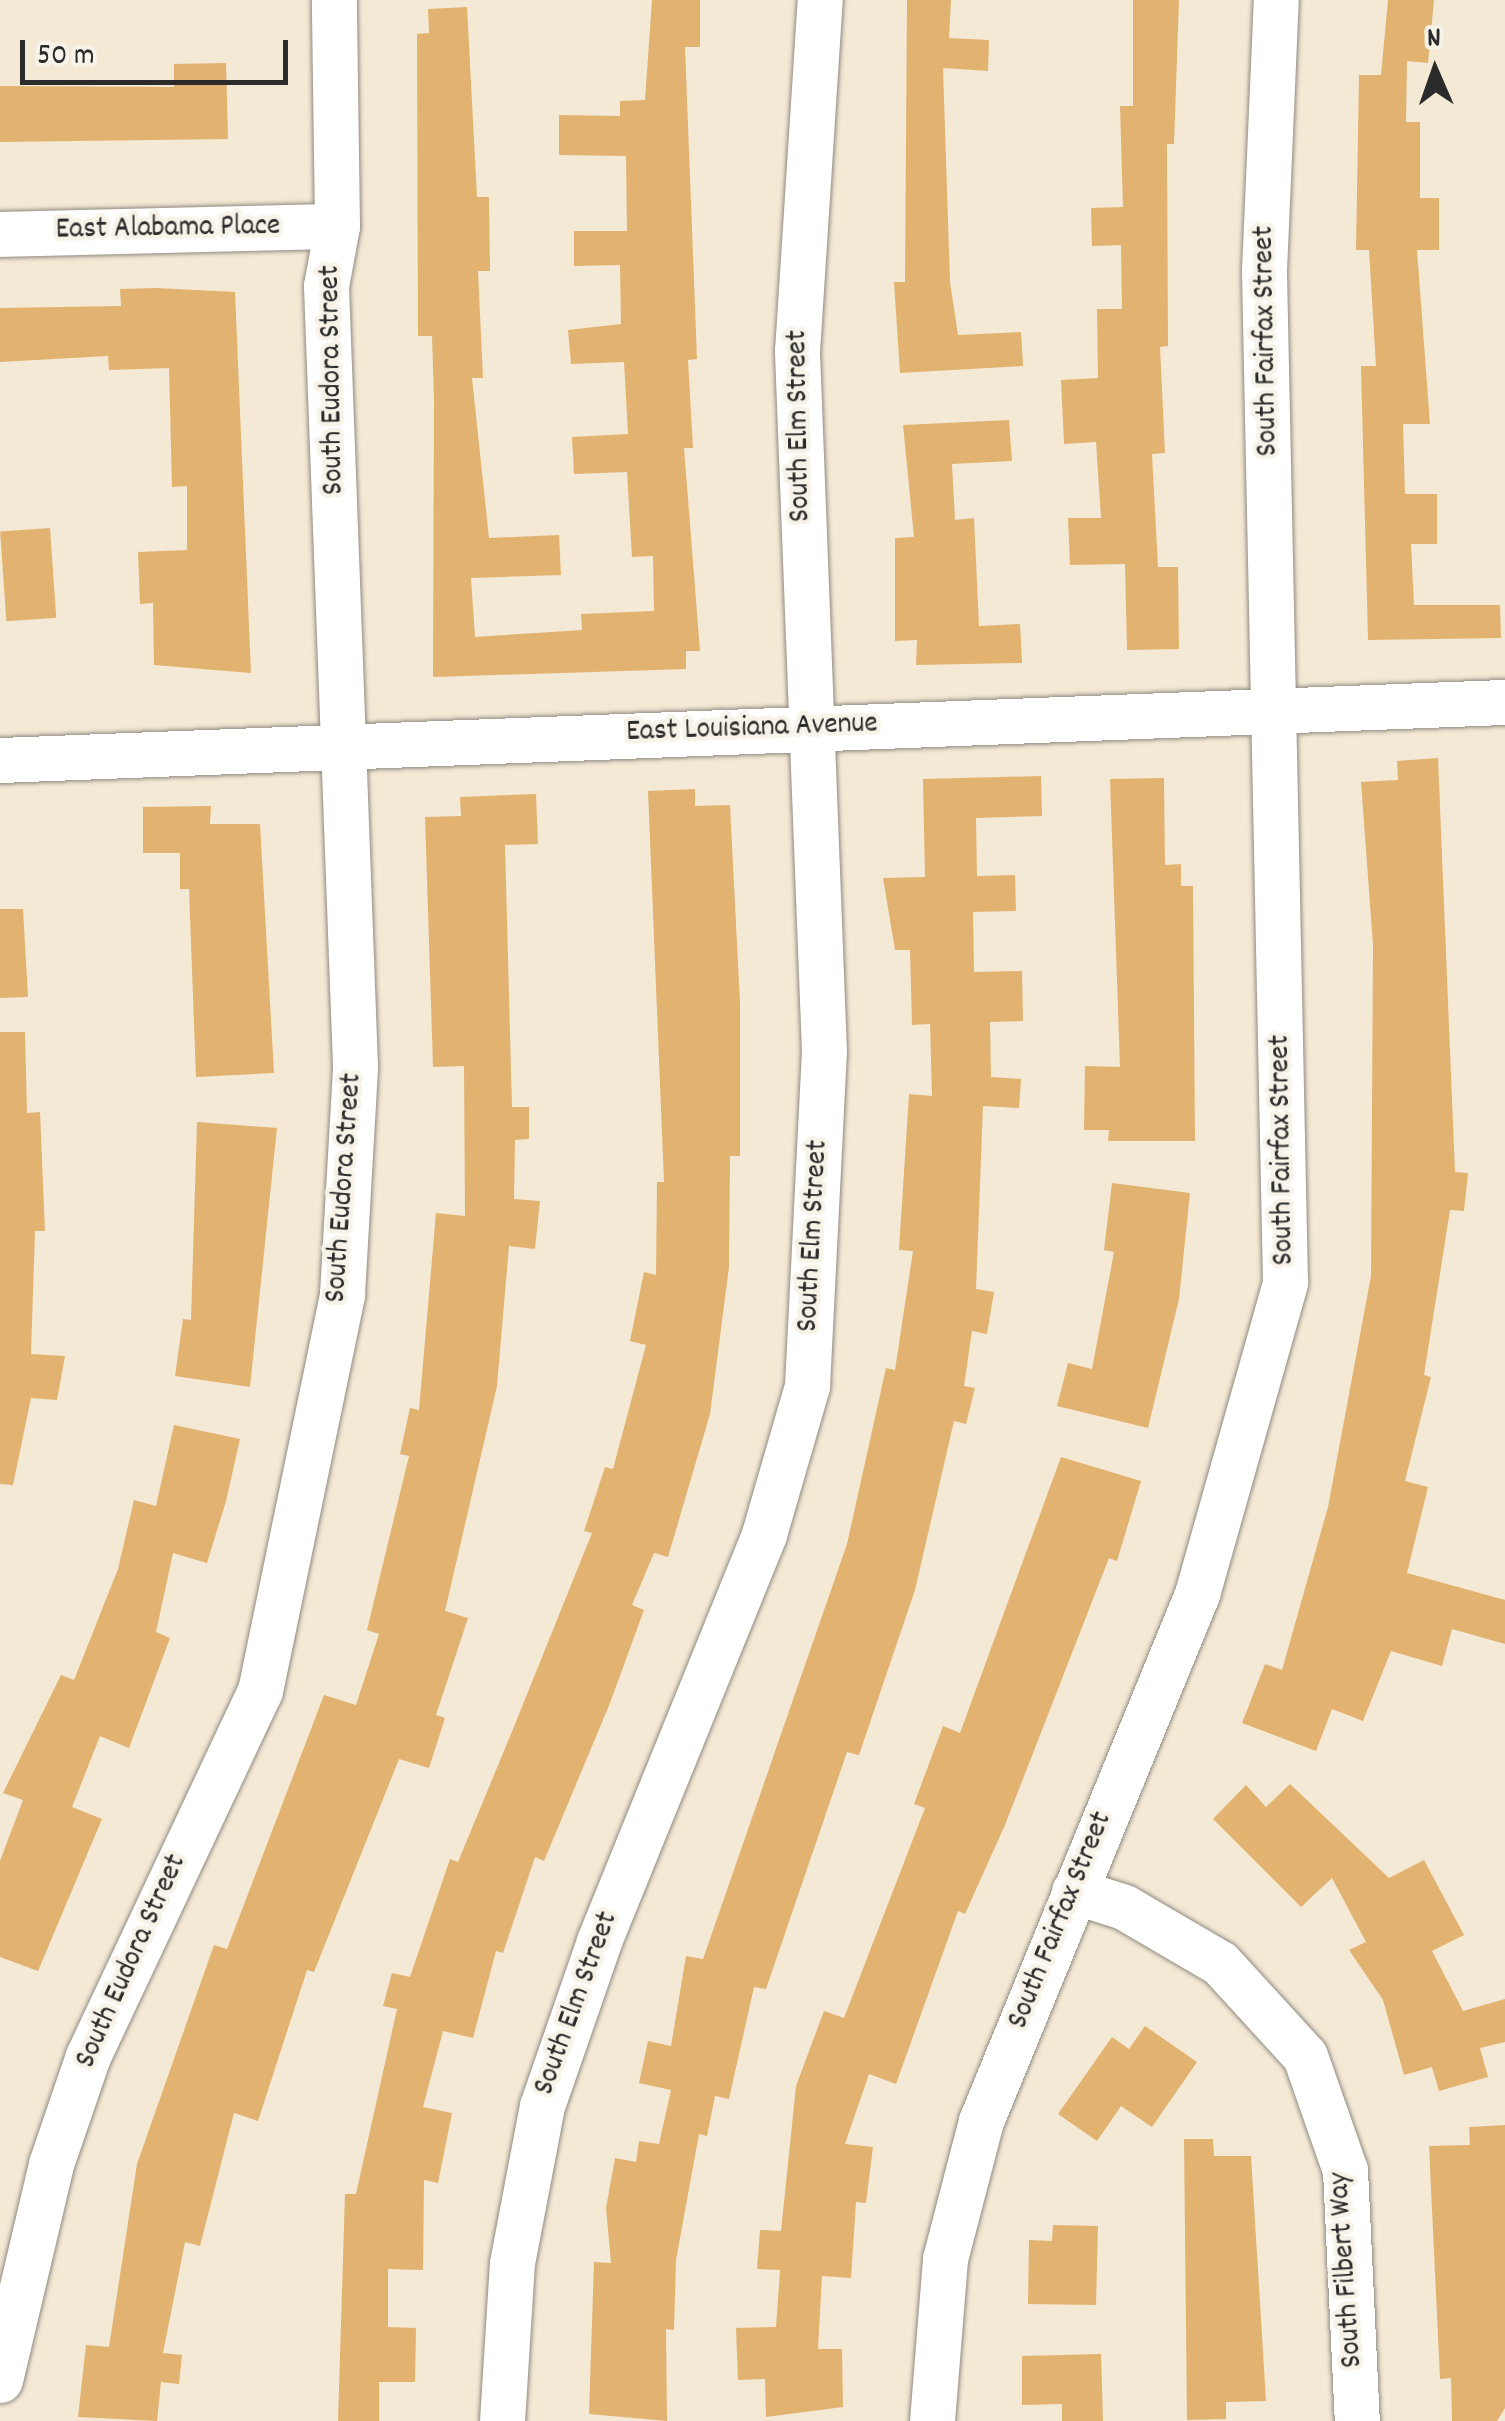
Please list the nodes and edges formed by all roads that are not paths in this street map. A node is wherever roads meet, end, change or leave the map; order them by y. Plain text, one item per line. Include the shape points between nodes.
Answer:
1 (334, 0) edge
2 (820, 0) edge
3 (1276, 0) edge
4 (337, 226) junction
5 (0, 234) edge
6 (1505, 702) edge
7 (1278, 710) junction
8 (810, 728) junction
9 (344, 746) junction
10 (0, 760) edge
11 (1074, 1891) junction
12 (0, 2380) edge
13 (502, 2421) edge
14 (932, 2421) edge
15 (1357, 2421) edge

1 - 4 street, South Eudora Street
2 - 8 street, South Elm Street via 797,350
3 - 7 street, South Fairfax Street via 1264,270
4 - 5 street, East Alabama Place
4 - 9 street, South Eudora Street via 326,286
6 - 7 street, East Louisiana Avenue
7 - 8 street, East Louisiana Avenue
7 - 11 street, South Fairfax Street via 1286,1282 1197,1594
8 - 9 street, East Louisiana Avenue
8 - 13 street, South Elm Street via 824,1052 807,1386 764,1534 598,1940 542,2106 512,2262
9 - 10 street, East Louisiana Avenue
9 - 12 street, South Eudora Street via 350,1216 264,1672 88,2056 51,2164
11 - 14 street, South Fairfax Street via 959,2192 937,2313
11 - 15 street, South Filbert Way via 1124,1907 1220,1963 1305,2056 1345,2170

